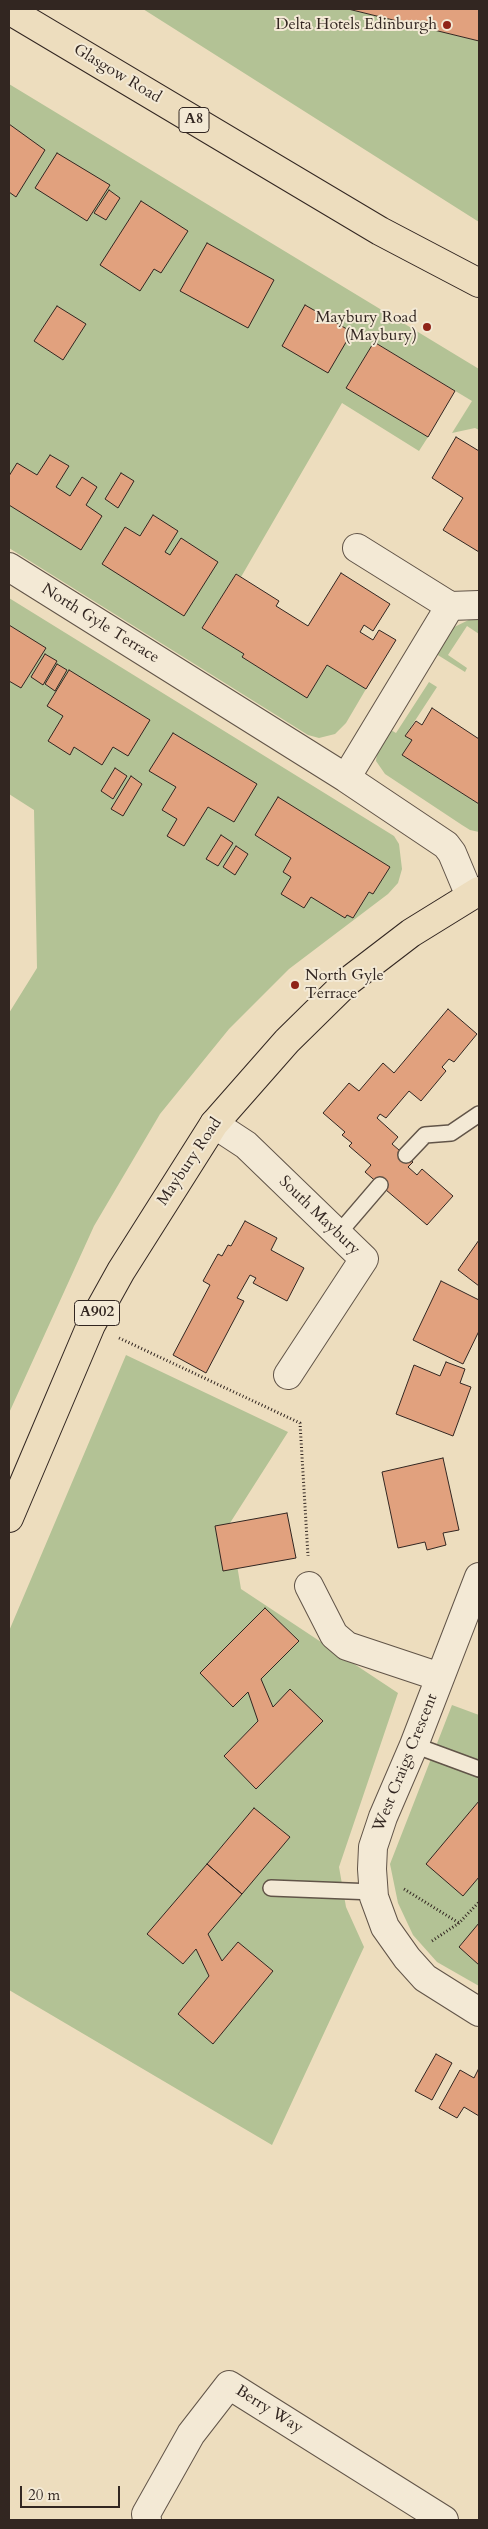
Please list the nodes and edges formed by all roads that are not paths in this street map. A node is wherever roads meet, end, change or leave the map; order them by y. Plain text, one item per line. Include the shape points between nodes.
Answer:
1 (9, 10) edge
2 (380, 231) junction
3 (479, 283) edge
4 (479, 300) edge
5 (357, 548) dead end
6 (9, 567) edge
7 (479, 605) edge
8 (450, 606) junction
9 (346, 778) junction
10 (475, 893) edge
11 (479, 1114) edge
12 (214, 1124) junction
13 (406, 1155) dead end
14 (380, 1184) dead end
15 (338, 1234) junction
16 (288, 1375) dead end
17 (9, 1518) edge
18 (479, 1577) edge
19 (309, 1586) road end
20 (440, 1678) junction
21 (414, 1745) junction
22 (479, 1769) edge
23 (373, 1880) junction
24 (272, 1888) dead end
25 (479, 2012) edge
26 (147, 2520) edge
27 (444, 2520) edge

1 - 2 main road, Glasgow Road / A8
2 - 3 main road, Glasgow Road / A8
2 - 4 main road, Glasgow Road / A8
5 - 8 street
6 - 9 street, North Gyle Terrace
7 - 8 street
8 - 9 street
9 - 10 street, North Gyle Terrace via 446,845
10 - 12 main road, Maybury Road / A902 via 410,933 347,982 287,1041
11 - 13 lane via 451,1133 425,1135
12 - 15 street, South Maybury via 246,1145
12 - 17 main road, Maybury Road / A902 via 121,1271 91,1325
14 - 15 lane
15 - 16 street, South Maybury via 364,1259
18 - 20 street, West Craigs Crescent
19 - 20 street, West Craigs Crescent via 334,1635 347,1646
20 - 21 street, West Craigs Crescent
21 - 22 lane
21 - 23 street, West Craigs Crescent via 373,1847
23 - 24 lane
23 - 25 street, West Craigs Crescent via 385,1927 407,1958 425,1978
26 - 27 street, Berry Way via 146,2514 191,2434 229,2385

